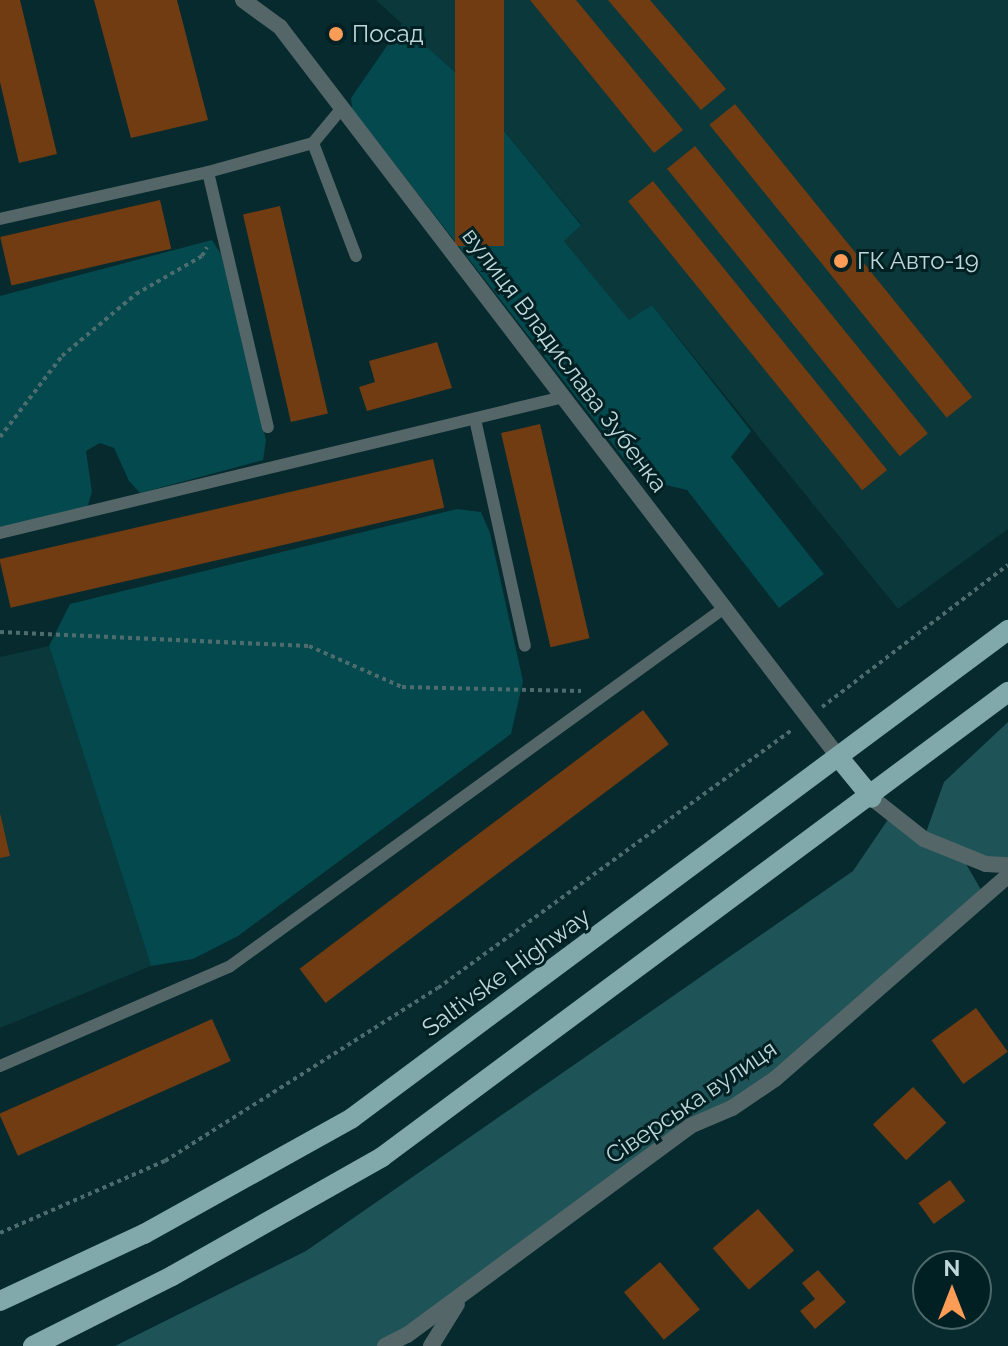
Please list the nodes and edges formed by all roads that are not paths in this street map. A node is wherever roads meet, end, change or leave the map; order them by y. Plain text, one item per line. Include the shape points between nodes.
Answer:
1 (243, 0) edge
2 (342, 108) junction
3 (313, 143) junction
4 (208, 172) junction
5 (0, 219) edge
6 (356, 256) dead end
7 (563, 397) junction
8 (475, 419) junction
9 (268, 427) dead end
10 (0, 533) edge
11 (724, 608) junction
12 (1008, 630) edge
13 (525, 646) dead end
14 (1008, 692) edge
15 (840, 759) junction
16 (872, 798) junction
17 (1008, 865) edge
18 (1008, 876) edge
19 (0, 1066) edge
20 (466, 1291) junction
21 (0, 1301) edge
22 (33, 1346) edge
23 (385, 1346) edge
24 (431, 1346) edge

1 - 2 street, вулиця Владислава Зубенка via 280,27
2 - 3 lane
2 - 7 street, вулиця Владислава Зубенка
3 - 4 lane
3 - 6 lane
4 - 5 lane
4 - 9 lane
7 - 8 lane
7 - 11 street, вулиця Владислава Зубенка
8 - 10 lane
8 - 13 lane
11 - 15 street, вулиця Владислава Зубенка
11 - 19 lane via 229,967
12 - 15 main road, Saltivske Highway
14 - 16 main road
15 - 16 main road
15 - 21 main road, Saltivske Highway via 352,1118 144,1234
16 - 17 street via 924,839 986,864
16 - 22 main road via 382,1157 172,1276
18 - 20 street, Сіверська вулиця via 775,1079 732,1108 690,1126
20 - 23 street, Сіверська вулиця
20 - 24 street

